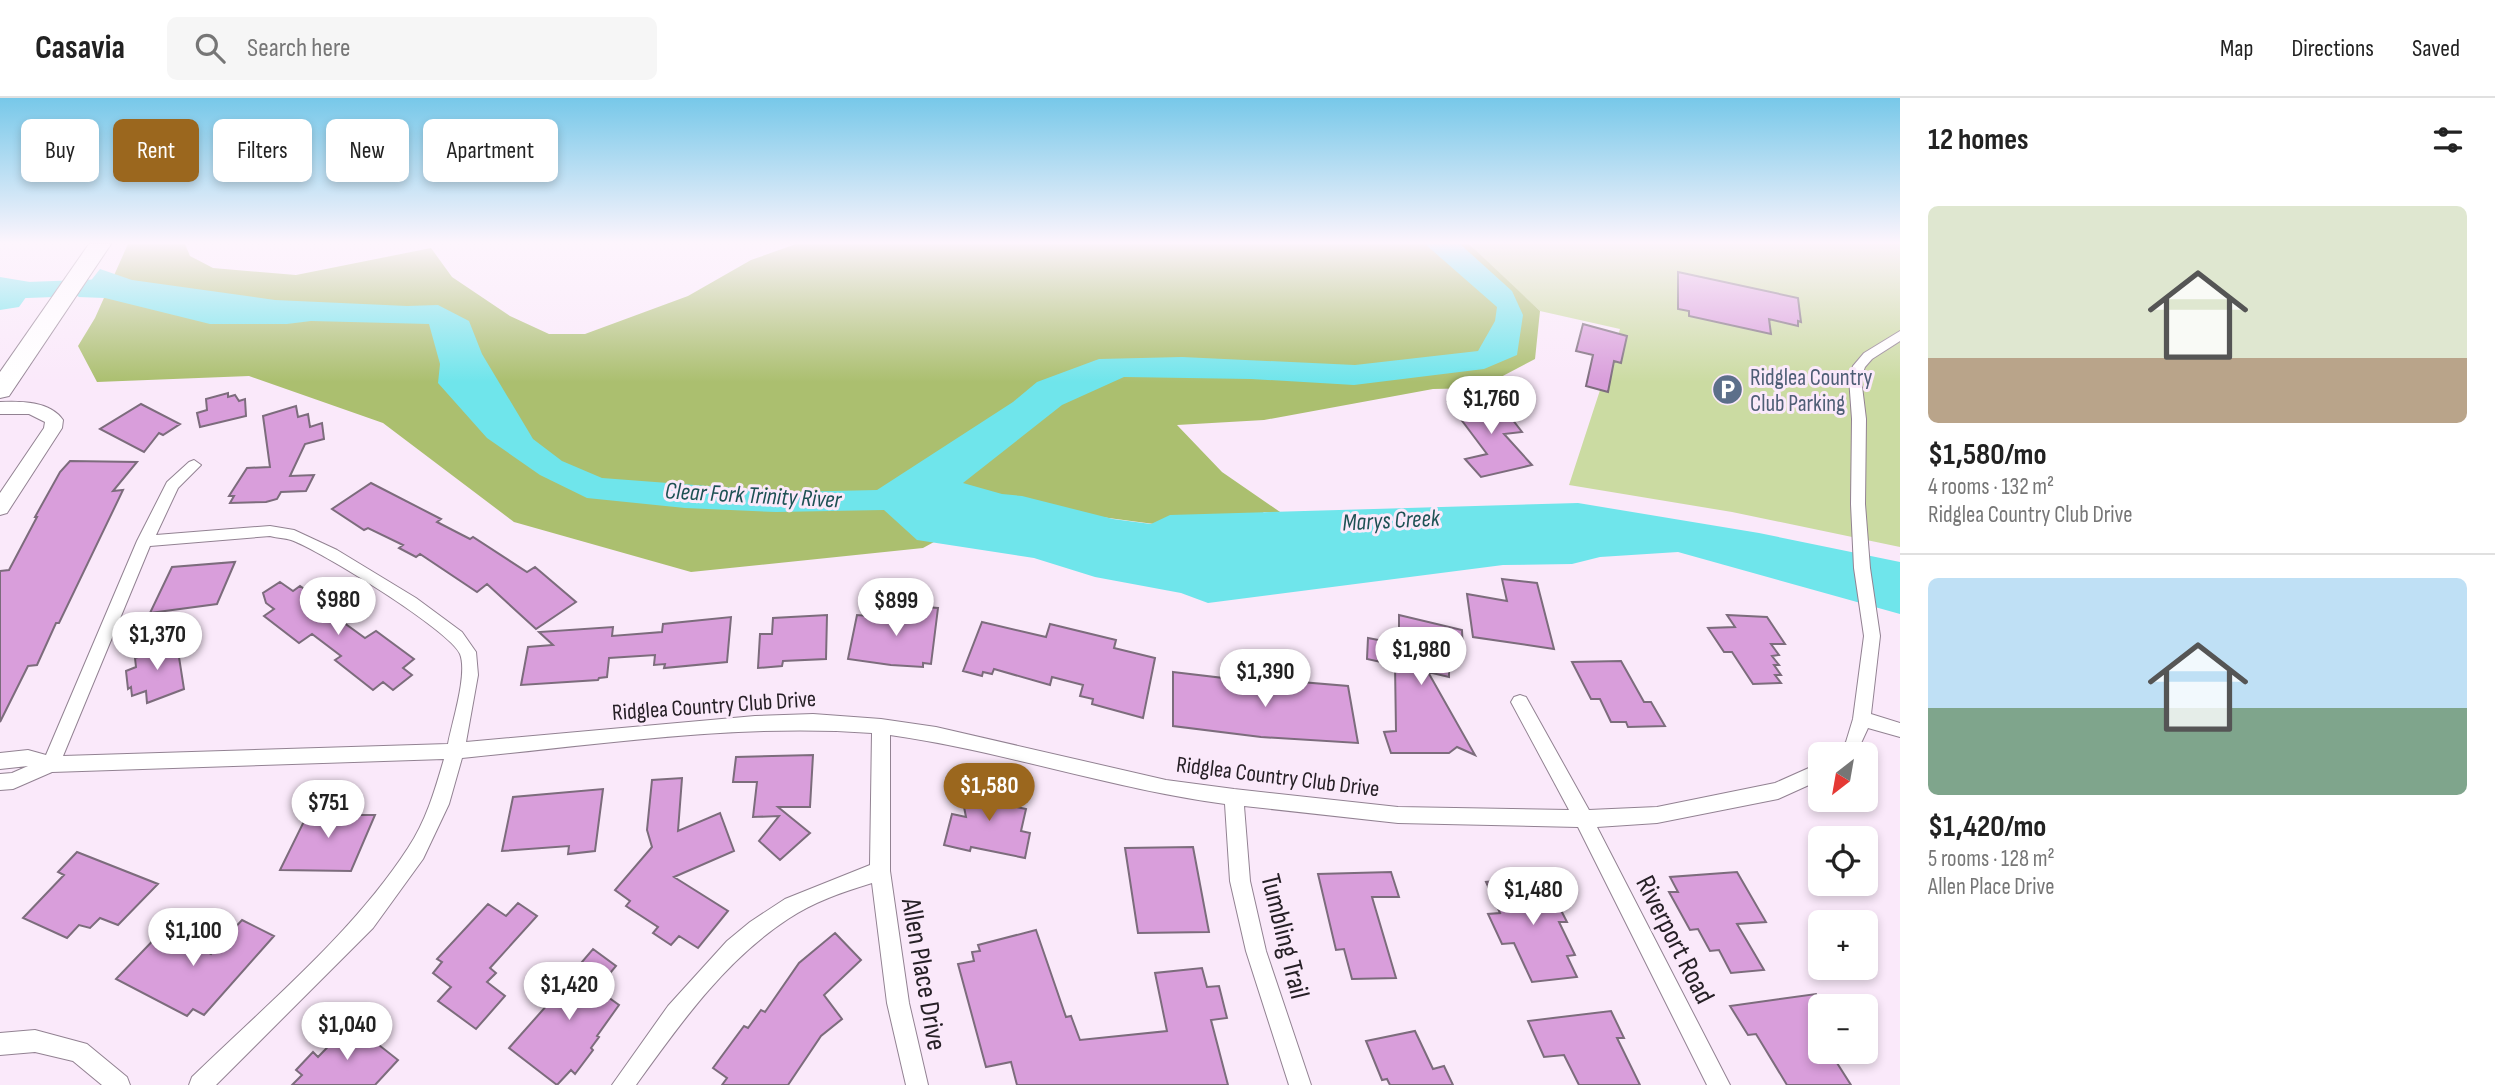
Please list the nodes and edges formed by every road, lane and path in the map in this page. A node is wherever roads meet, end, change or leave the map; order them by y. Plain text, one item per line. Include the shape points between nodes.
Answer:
1 (49, 290) edge
2 (68, 290) edge
3 (1900, 335) edge
4 (0, 360) edge
5 (0, 390) edge
6 (0, 408) edge
7 (194, 465) dead end
8 (0, 508) edge
9 (145, 541) junction
10 (1520, 702) dead end
11 (1862, 719) junction
12 (881, 726) junction
13 (1900, 730) edge
14 (1854, 742) edge
15 (455, 751) junction
16 (0, 761) edge
17 (51, 764) junction
18 (1808, 777) edge
19 (0, 782) edge
20 (1234, 797) junction
21 (1583, 819) junction
22 (880, 871) junction
23 (0, 1044) edge
24 (120, 1085) edge
25 (200, 1085) edge
26 (623, 1085) edge
27 (917, 1085) edge
28 (1300, 1085) edge
29 (1719, 1085) edge

1 - 4 highway
2 - 5 highway
3 - 11 street via 1868,356 1855,378 1862,568 1872,636
6 - 8 street via 27,407 54,420
7 - 9 street via 172,485
9 - 15 street via 270,531 294,535 410,602 456,637 468,652 470,675
9 - 17 street
10 - 21 street
11 - 13 street
11 - 14 street
12 - 15 street, Ridglea Country Club Drive via 755,723
12 - 20 street, Ridglea Country Club Drive via 936,734 1166,788
12 - 22 street, Allen Place Drive
15 - 17 street, Ridglea Country Club Drive
15 - 25 street via 440,804 416,853 366,921
16 - 17 street, Ridglea Country Club Drive via 27,758
17 - 19 street, Ridglea Country Club Drive
18 - 21 street, Ridglea Country Club Drive via 1778,791 1657,815
20 - 21 street, Ridglea Country Club Drive via 1398,815
20 - 28 street, Tumbling Trail via 1240,880
21 - 29 street, Riverport Road
22 - 26 street, Allen Place Drive via 782,912 729,952
22 - 27 street, Allen Place Drive via 898,1003
23 - 24 street via 35,1041 79,1052

